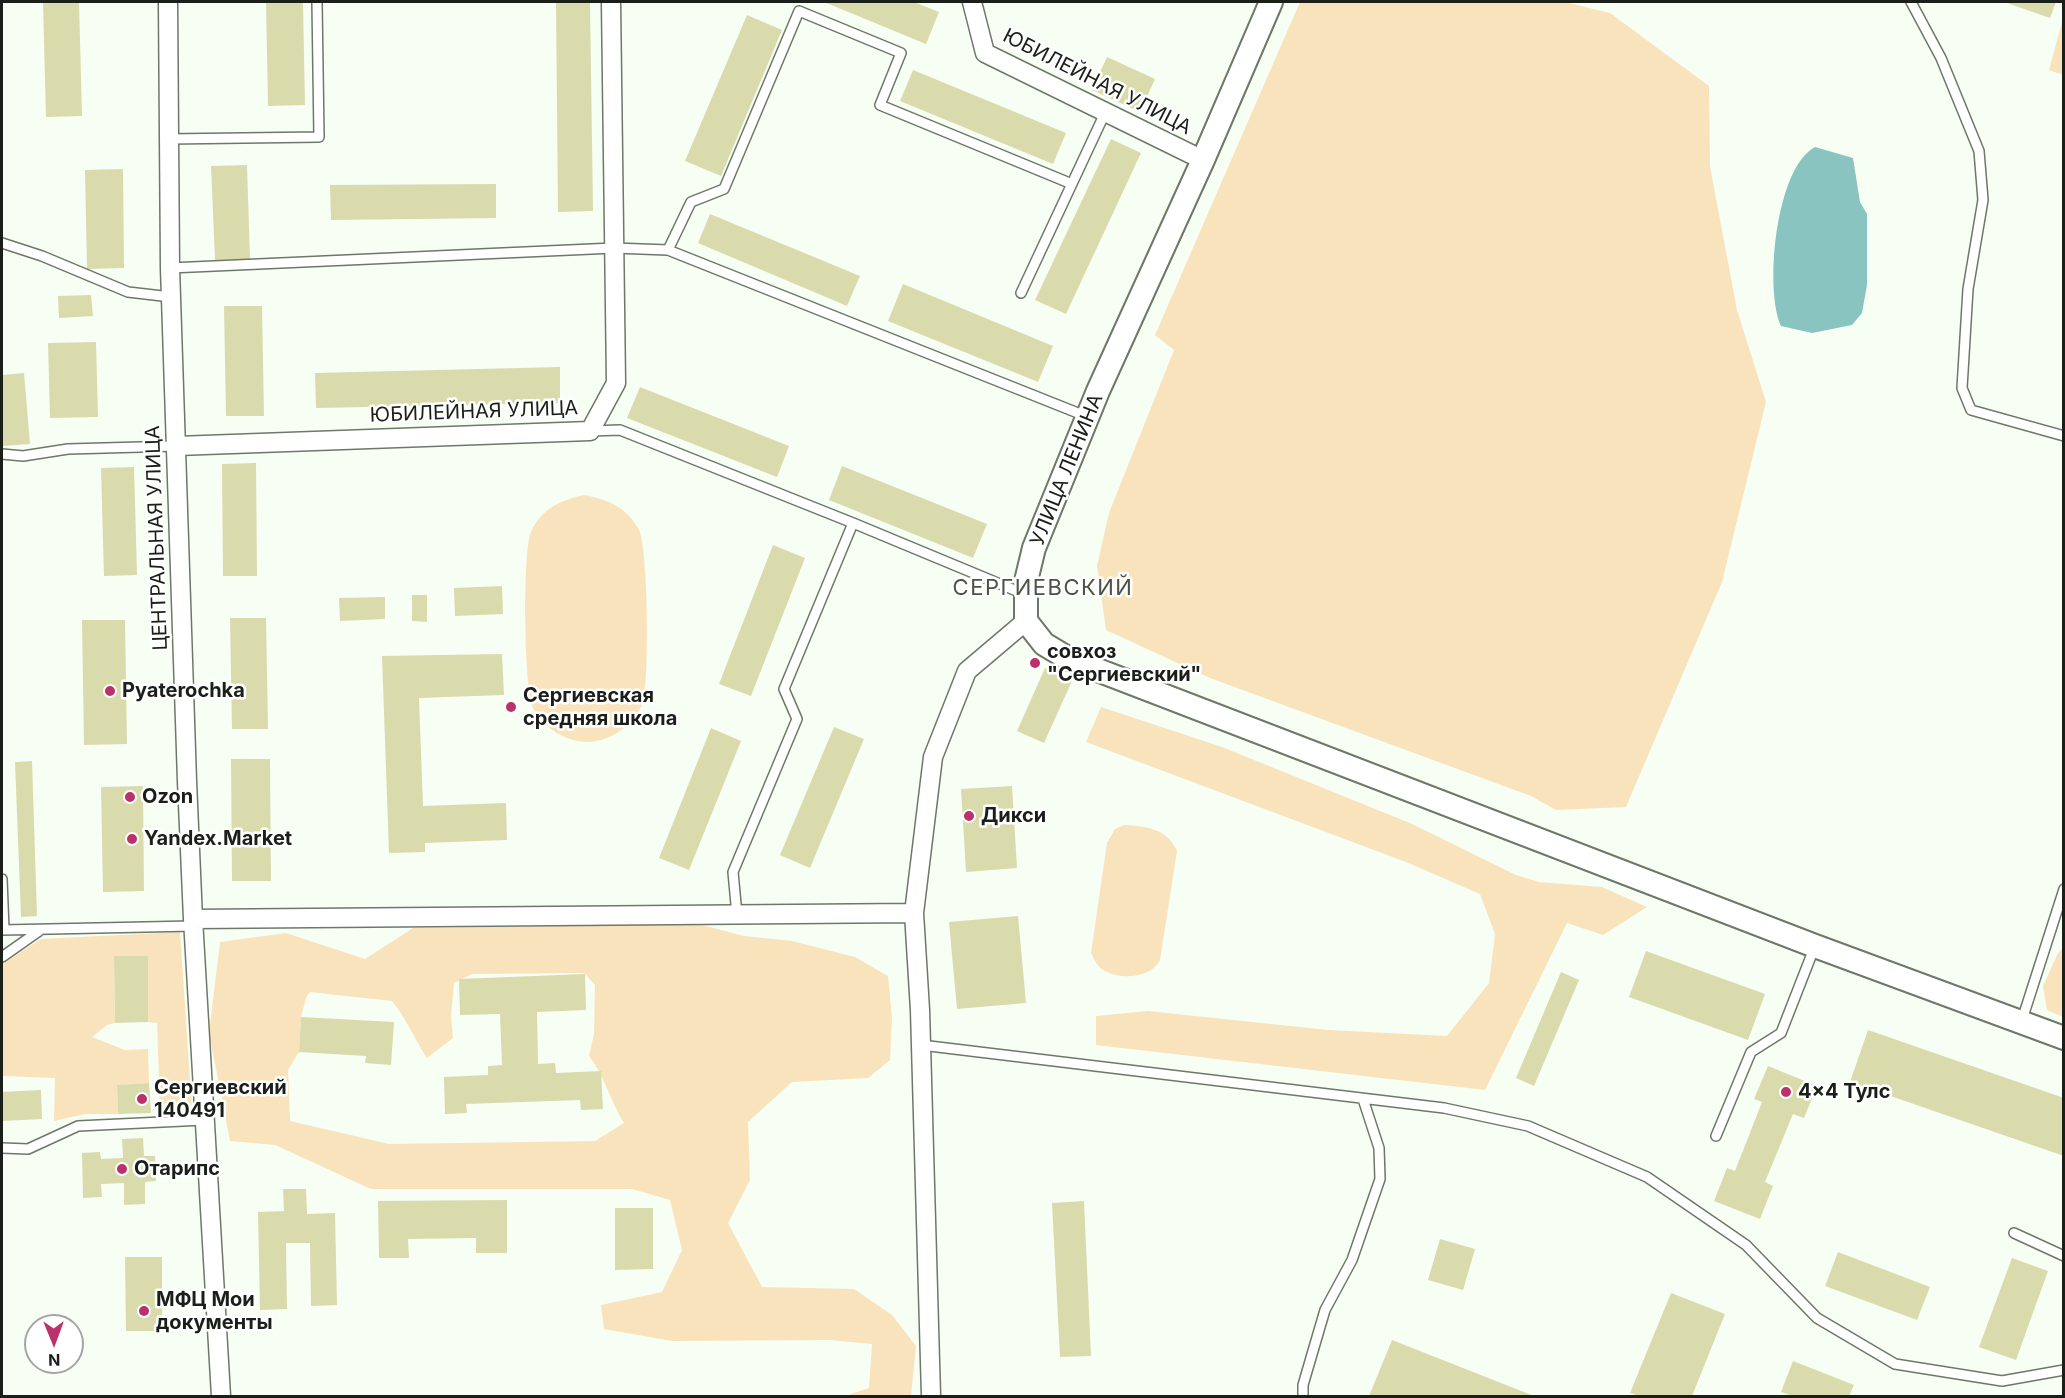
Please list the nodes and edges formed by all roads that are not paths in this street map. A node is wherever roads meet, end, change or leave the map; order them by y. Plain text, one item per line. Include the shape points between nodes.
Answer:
1 (168, 2) edge
2 (317, 2) edge
3 (611, 2) edge
4 (972, 2) edge
5 (1271, 2) edge
6 (1911, 2) edge
7 (1105, 113) junction
8 (168, 139) junction
9 (1203, 160) junction
10 (1072, 184) junction
11 (2, 243) edge
12 (614, 248) junction
13 (668, 250) junction
14 (170, 268) junction
15 (1021, 293) dead end
16 (171, 297) junction
17 (1088, 417) junction
18 (590, 431) junction
19 (2064, 436) edge
20 (177, 446) junction
21 (2, 454) edge
22 (853, 524) junction
23 (1026, 595) junction
24 (1026, 621) junction
25 (2, 879) edge
26 (2064, 889) edge
27 (2060, 912) edge
28 (914, 913) junction
29 (736, 915) junction
30 (193, 923) junction
31 (3, 930) edge
32 (40, 931) junction
33 (1815, 946) junction
34 (2, 957) edge
35 (2021, 1023) junction
36 (2064, 1038) edge
37 (921, 1046) junction
38 (1363, 1099) junction
39 (204, 1120) junction
40 (1716, 1136) dead end
41 (2, 1148) edge
42 (2014, 1233) dead end
43 (2064, 1256) edge
44 (2064, 1370) edge
45 (221, 1396) edge
46 (931, 1396) edge
47 (1304, 1396) edge

1 - 8 street, ЦЕНТРАЛЬНАЯ УЛИЦА
2 - 8 lane via 319,137
3 - 12 street, ЮБИЛЕЙНАЯ УЛИЦА
4 - 7 street, ЮБИЛЕЙНАЯ УЛИЦА via 985,53
5 - 9 street, УЛИЦА ЛЕНИНА
6 - 19 lane via 1941,58 1979,151 1983,200 1968,289 1962,388 1971,410
7 - 9 street, ЮБИЛЕЙНАЯ УЛИЦА
7 - 10 lane
8 - 14 street, ЦЕНТРАЛЬНАЯ УЛИЦА
9 - 17 street, УЛИЦА ЛЕНИНА
10 - 13 lane via 880,105 901,53 799,11 724,189 691,202
10 - 15 lane
11 - 16 lane via 128,292
12 - 13 lane
12 - 14 lane
12 - 18 street, ЮБИЛЕЙНАЯ УЛИЦА via 616,383
13 - 17 lane
14 - 16 street, ЦЕНТРАЛЬНАЯ УЛИЦА
16 - 20 street, ЦЕНТРАЛЬНАЯ УЛИЦА
17 - 23 street, УЛИЦА ЛЕНИНА via 1034,548
18 - 20 street, ЮБИЛЕЙНАЯ УЛИЦА
18 - 22 lane via 620,429
20 - 21 lane
20 - 30 street, ЦЕНТРАЛЬНАЯ УЛИЦА
22 - 23 lane
22 - 29 lane via 784,688 797,719 733,872
23 - 24 street, УЛИЦА ЛЕНИНА
24 - 28 street via 967,670 933,757
24 - 33 street via 1044,644 1069,659
25 - 31 lane
26 - 27 lane
27 - 35 lane
28 - 29 street
28 - 37 street
29 - 30 street
30 - 32 lane
30 - 39 street, ЦЕНТРАЛЬНАЯ УЛИЦА
31 - 32 lane
32 - 34 lane
33 - 35 street
33 - 40 lane via 1781,1033 1751,1052
35 - 36 street
37 - 38 lane
37 - 46 street
38 - 44 lane via 1443,1108 1528,1126 1647,1178 1746,1245 1817,1318 1895,1364 2002,1382
38 - 47 lane via 1379,1148 1380,1179 1352,1260 1325,1310 1303,1385
39 - 41 lane via 78,1126 28,1149
39 - 45 street, ЦЕНТРАЛЬНАЯ УЛИЦА
42 - 43 lane

